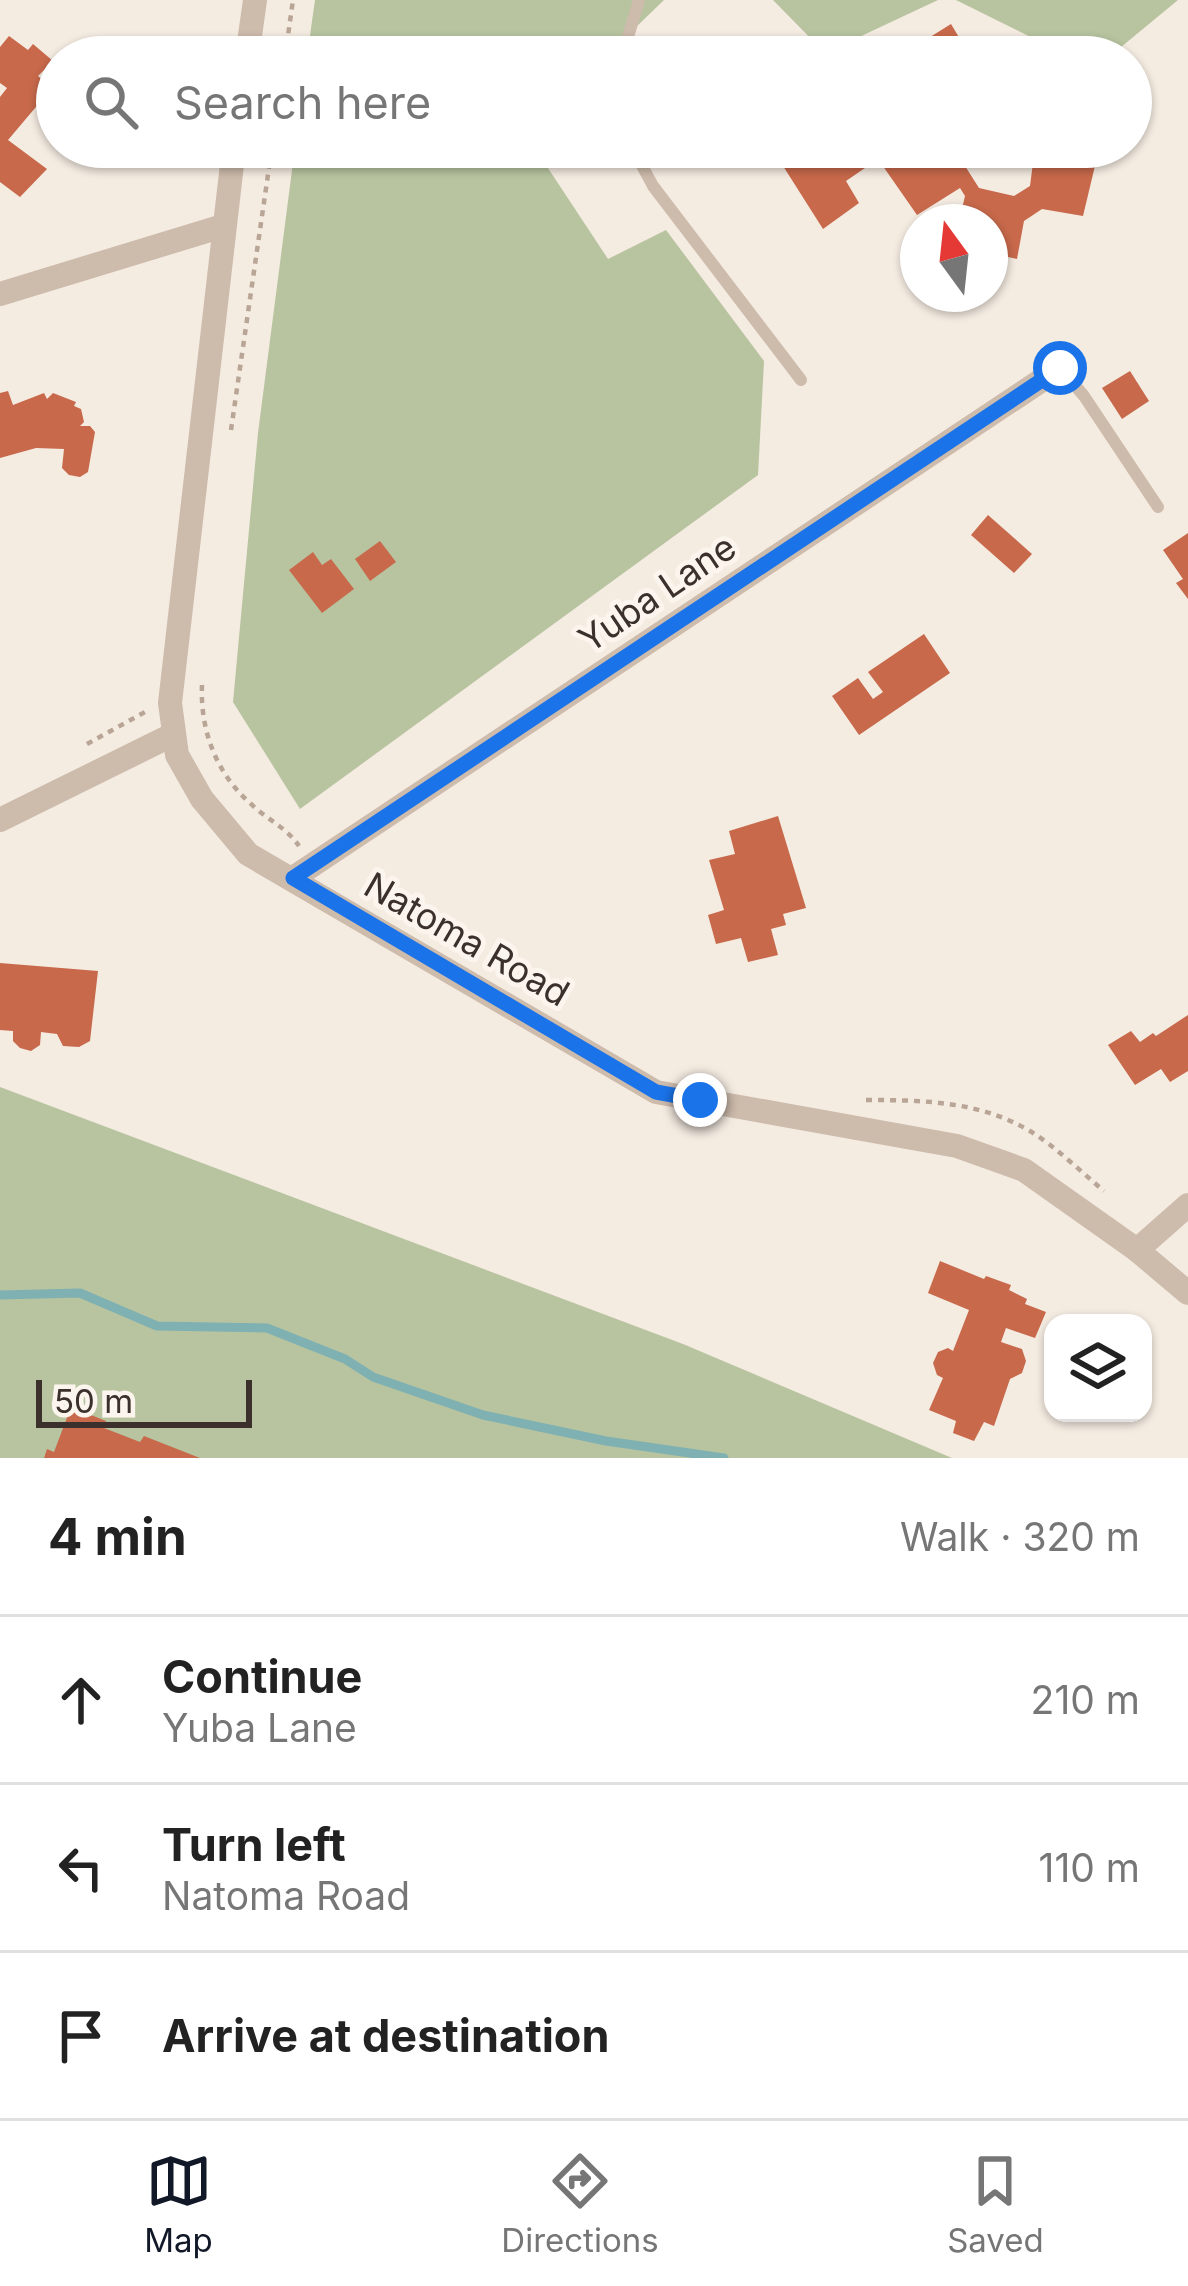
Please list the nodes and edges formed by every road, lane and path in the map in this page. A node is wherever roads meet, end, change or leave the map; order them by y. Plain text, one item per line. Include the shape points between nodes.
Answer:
1 (255, 0) edge
2 (293, 0) edge
3 (639, 0) edge
4 (250, 36) edge
5 (288, 36) edge
6 (628, 36) edge
7 (231, 168) edge
8 (269, 168) edge
9 (643, 168) edge
10 (223, 226) junction
11 (0, 294) edge
12 (1060, 368) joint
13 (801, 380) dead end
14 (229, 447) dead end
15 (1159, 507) dead end
16 (202, 671) dead end
17 (171, 697) junction
18 (174, 734) junction
19 (89, 743) dead end
20 (0, 820) edge
21 (303, 872) junction
22 (850, 1100) dead end
23 (1103, 1190) dead end
24 (1188, 1205) edge
25 (1137, 1250) junction
26 (1188, 1293) edge

1 - 4 street
2 - 5 path
3 - 6 lane
7 - 10 street, Natoma Road
8 - 14 path
9 - 13 lane
10 - 11 street
10 - 17 street, Natoma Road
12 - 15 lane
12 - 21 street, Yuba Lane
16 - 21 path via 204,728 221,770 251,805 287,829
17 - 18 street, Natoma Road
17 - 19 path
18 - 20 street
18 - 21 street, Natoma Road via 176,755 202,800 248,854
21 - 25 street, Natoma Road via 656,1092 957,1146 1024,1170
22 - 23 path via 931,1100 986,1111 1032,1132
24 - 25 street
25 - 26 street, Natoma Road

